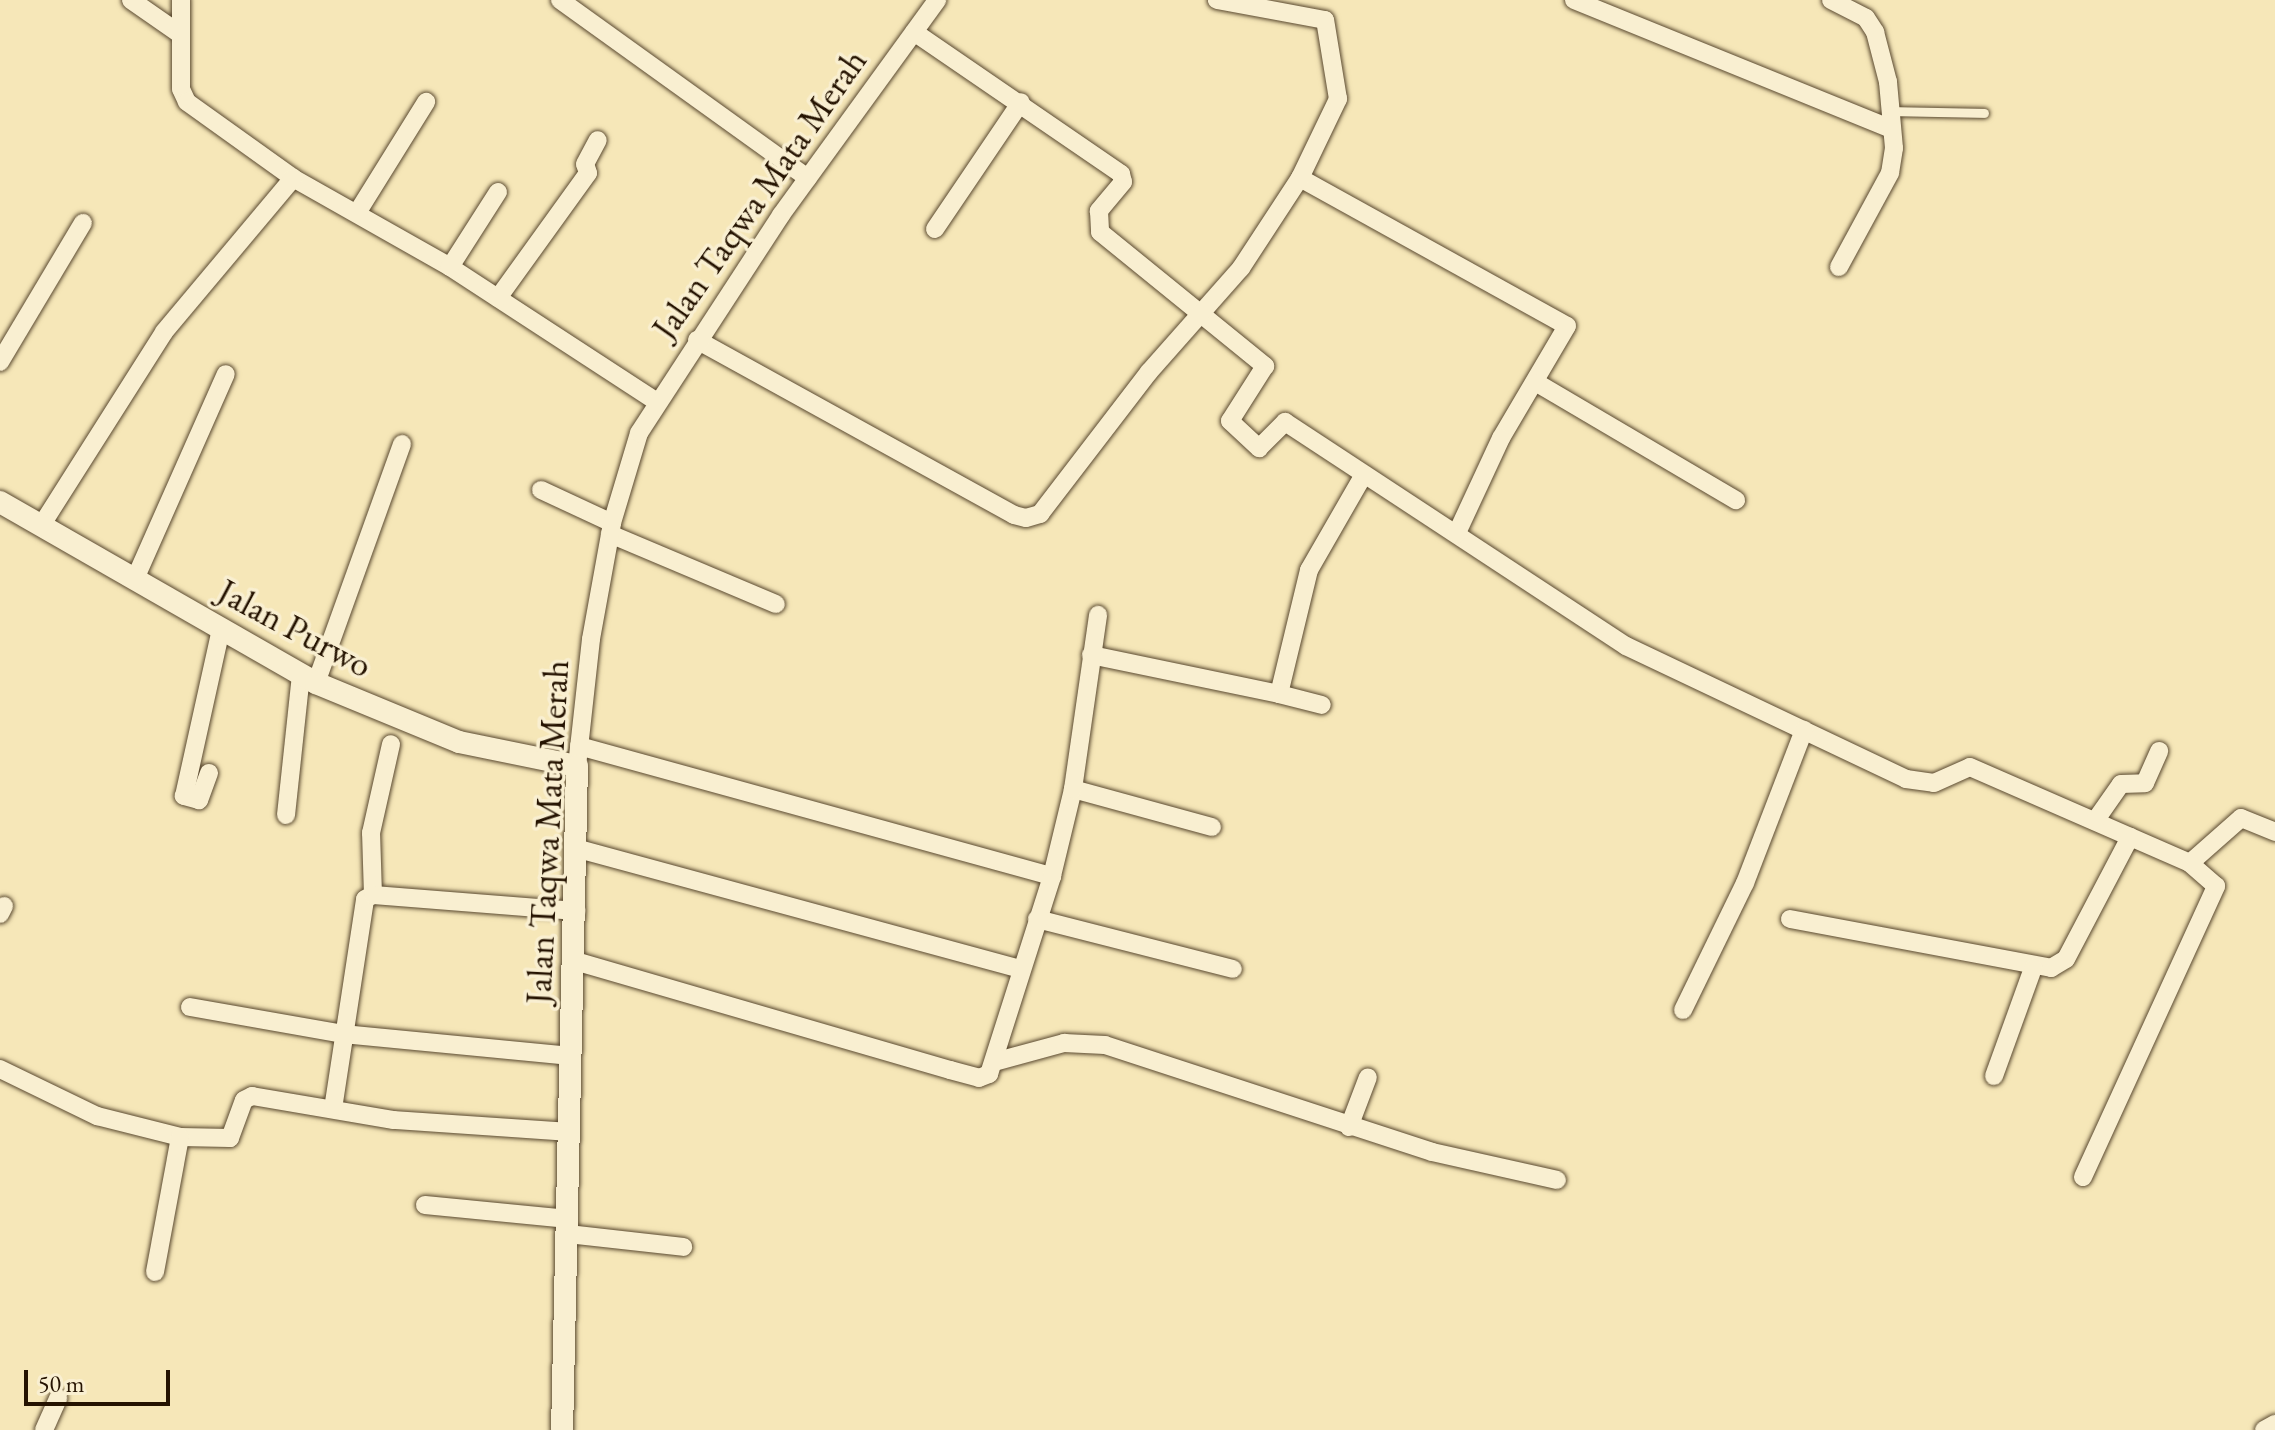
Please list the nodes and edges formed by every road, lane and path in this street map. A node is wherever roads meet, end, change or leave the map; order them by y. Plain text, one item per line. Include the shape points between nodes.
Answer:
1 (131, 0) edge
2 (181, 0) edge
3 (560, 0) edge
4 (937, 0) edge
5 (1217, 0) edge
6 (1574, 0) edge
7 (1831, 0) edge
8 (914, 32) junction
9 (180, 34) junction
10 (426, 102) dead end
11 (1021, 102) junction
12 (1984, 113) dead end
13 (1892, 120) junction
14 (598, 140) dead end
15 (293, 178) junction
16 (808, 178) junction
17 (1300, 178) junction
18 (498, 192) dead end
19 (357, 213) junction
20 (83, 223) dead end
21 (935, 229) dead end
22 (450, 267) junction
23 (1839, 267) dead end
24 (498, 298) junction
25 (1200, 314) junction
26 (697, 340) junction
27 (0, 362) edge
28 (226, 374) dead end
29 (1537, 383) junction
30 (657, 402) junction
31 (402, 444) dead end
32 (1363, 476) junction
33 (541, 490) dead end
34 (1736, 500) dead end
35 (0, 502) edge
36 (41, 526) junction
37 (611, 529) junction
38 (1457, 533) junction
39 (135, 579) junction
40 (776, 604) dead end
41 (1098, 615) dead end
42 (221, 629) junction
43 (1091, 655) junction
44 (308, 679) junction
45 (1279, 694) junction
46 (1322, 705) dead end
47 (1800, 729) junction
48 (391, 744) dead end
49 (2159, 751) dead end
50 (578, 756) junction
51 (209, 773) dead end
52 (1073, 789) junction
53 (286, 815) dead end
54 (2095, 821) junction
55 (1212, 827) dead end
56 (2275, 832) edge
57 (2130, 837) junction
58 (575, 848) junction
59 (2190, 863) junction
60 (1052, 876) junction
61 (373, 895) junction
62 (576, 911) junction
63 (1037, 919) junction
64 (1790, 919) dead end
65 (575, 961) junction
66 (2033, 968) junction
67 (1020, 969) junction
68 (1233, 969) dead end
69 (190, 1007) dead end
70 (1683, 1010) dead end
71 (343, 1034) junction
72 (571, 1056) junction
73 (994, 1062) junction
74 (0, 1069) edge
75 (1994, 1076) dead end
76 (1368, 1077) dead end
77 (333, 1109) junction
78 (1349, 1127) junction
79 (569, 1132) junction
80 (180, 1137) junction
81 (2083, 1177) dead end
82 (1557, 1180) dead end
83 (425, 1205) dead end
84 (568, 1226) junction
85 (683, 1247) dead end
86 (155, 1272) dead end
87 (58, 1398) dead end
88 (2275, 1424) edge
89 (44, 1430) edge
90 (562, 1430) edge
91 (2264, 1430) edge

1 - 9 street
2 - 9 street
3 - 16 street
4 - 8 street, Jalan Taqwa Mata Merah
5 - 17 street via 1321,17 1327,23 1338,99
6 - 13 street
7 - 13 street via 1866,18 1875,32
8 - 11 street
8 - 16 street, Jalan Taqwa Mata Merah
9 - 15 street via 181,89 187,102
10 - 19 street
11 - 21 street
11 - 25 street via 1121,174 1123,182 1099,211 1100,232
12 - 13 lane
13 - 23 street via 1890,173
14 - 24 street via 585,164 588,173
15 - 19 street
15 - 36 street via 164,332
16 - 26 street, Jalan Taqwa Mata Merah
17 - 25 street via 1241,268
17 - 29 street via 1566,325 1568,332
18 - 22 street
19 - 22 street
20 - 27 street
22 - 24 street
24 - 30 street
25 - 26 street via 1040,514 1026,518
25 - 32 street via 1265,366 1230,421 1259,448 1285,422
26 - 30 street, Jalan Taqwa Mata Merah
28 - 39 street
29 - 34 street
29 - 38 street via 1501,438
30 - 37 street, Jalan Taqwa Mata Merah via 632,451
31 - 44 street
32 - 38 street
32 - 45 street via 1309,570
33 - 37 street
35 - 36 street, Jalan Purwo
36 - 39 street, Jalan Purwo
37 - 40 street
37 - 50 street, Jalan Taqwa Mata Merah
38 - 47 street via 1626,646
39 - 42 street, Jalan Purwo
41 - 43 street
42 - 44 street, Jalan Purwo
42 - 51 street via 184,796 199,800
43 - 45 street
43 - 52 street
44 - 50 street, Jalan Purwo via 446,738
44 - 53 street
45 - 46 street
47 - 54 street via 1906,779 1934,783 1970,767
47 - 70 street via 1745,883
48 - 61 street via 371,833
49 - 54 street via 2145,783 2121,784
50 - 58 street, Jalan Taqwa Mata Merah
50 - 60 street
52 - 55 street
52 - 60 street
54 - 57 street
56 - 59 street via 2241,818
57 - 59 street
57 - 66 street via 2066,959 2059,966
58 - 62 street, Jalan Taqwa Mata Merah
58 - 67 street
59 - 81 street via 2216,886
60 - 63 street
61 - 62 street
61 - 71 street via 365,899 359,914
62 - 65 street, Jalan Taqwa Mata Merah
63 - 67 street
63 - 68 street
64 - 66 street
65 - 72 street, Jalan Taqwa Mata Merah
65 - 73 street via 979,1078 989,1074
66 - 75 street
67 - 73 street
69 - 71 street
71 - 72 street
71 - 77 street
72 - 79 street, Jalan Taqwa Mata Merah
73 - 78 street via 1064,1043 1105,1045
74 - 80 street via 97,1116
76 - 78 street
77 - 79 street via 394,1120
77 - 80 street via 252,1096 244,1100 230,1138
78 - 82 street
79 - 84 street, Jalan Taqwa Mata Merah
80 - 86 street
83 - 84 street
84 - 85 street
84 - 90 street, Jalan Taqwa Mata Merah
87 - 89 street
88 - 91 street

